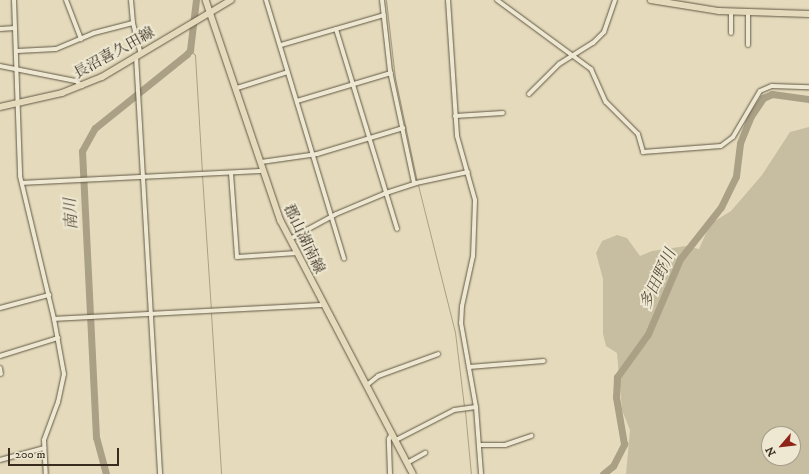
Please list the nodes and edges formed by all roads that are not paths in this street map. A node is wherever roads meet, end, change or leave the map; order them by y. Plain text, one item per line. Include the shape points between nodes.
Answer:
1 (14, 0) edge
2 (66, 0) edge
3 (131, 0) edge
4 (206, 0) edge
5 (231, 0) edge
6 (266, 0) edge
7 (382, 0) edge
8 (448, 0) edge
9 (496, 0) edge
10 (615, 0) edge
11 (651, 0) edge
12 (731, 12) junction
13 (748, 12) junction
14 (208, 13) junction
15 (809, 14) edge
16 (384, 15) junction
17 (133, 23) junction
18 (15, 28) junction
19 (0, 29) edge
20 (336, 29) junction
21 (732, 33) dead end
22 (81, 39) junction
23 (280, 45) junction
24 (748, 45) dead end
25 (16, 51) junction
26 (573, 54) junction
27 (139, 55) junction
28 (0, 66) edge
29 (16, 68) junction
30 (288, 72) junction
31 (390, 72) junction
32 (353, 84) junction
33 (82, 86) junction
34 (809, 87) edge
35 (237, 88) junction
36 (529, 94) dead end
37 (297, 101) junction
38 (16, 103) junction
39 (0, 107) edge
40 (503, 113) dead end
41 (455, 116) junction
42 (402, 128) junction
43 (370, 138) junction
44 (314, 153) junction
45 (261, 162) junction
46 (263, 171) junction
47 (468, 172) junction
48 (231, 173) junction
49 (144, 176) junction
50 (22, 183) junction
51 (414, 183) junction
52 (386, 193) junction
53 (332, 217) junction
54 (397, 229) dead end
55 (290, 239) junction
56 (297, 253) junction
57 (344, 259) dead end
58 (49, 295) junction
59 (324, 305) junction
60 (0, 308) edge
61 (151, 314) junction
62 (54, 319) junction
63 (58, 338) junction
64 (438, 354) dead end
65 (0, 356) edge
66 (544, 360) dead end
67 (469, 367) junction
68 (0, 368) edge
69 (2, 374) dead end
70 (367, 385) junction
71 (476, 407) junction
72 (392, 433) junction
73 (531, 436) dead end
74 (396, 440) junction
75 (480, 445) junction
76 (44, 448) junction
77 (425, 453) dead end
78 (0, 460) edge
79 (408, 463) junction
80 (46, 474) edge
81 (160, 474) edge
82 (390, 474) edge
83 (413, 474) edge
84 (481, 474) edge

1 - 18 street
2 - 22 street
3 - 17 street
4 - 14 main road, 郡山湖南線
5 - 14 main road, 長沼喜久田線
6 - 23 street
7 - 16 street
8 - 41 street
9 - 26 street via 543,36
10 - 26 street via 604,32 593,43
11 - 12 main road via 702,10
12 - 13 main road
12 - 21 street
13 - 15 main road
13 - 24 street
14 - 27 main road, 長沼喜久田線
14 - 35 main road, 郡山湖南線
16 - 20 street
16 - 31 street
17 - 22 street
17 - 27 street
18 - 19 street
18 - 25 street
20 - 23 street
20 - 32 street
22 - 25 street via 56,49
23 - 30 street
25 - 29 street
26 - 34 street via 591,69 604,99 638,134 643,152 723,145 733,137 760,91 772,86
26 - 36 street
27 - 33 main road, 長沼喜久田線
27 - 49 street
28 - 29 street
29 - 33 street via 76,81
29 - 38 street
30 - 35 street
30 - 37 street
31 - 32 street
31 - 42 street
32 - 37 street
32 - 43 street
33 - 38 main road, 長沼喜久田線
35 - 45 main road, 郡山湖南線
37 - 44 street
38 - 39 main road, 長沼喜久田線
38 - 50 street
40 - 41 street
41 - 47 street via 458,142
42 - 43 street
42 - 51 street
43 - 44 street
43 - 52 street
44 - 45 street
44 - 53 street
45 - 46 main road, 郡山湖南線
46 - 48 street
46 - 55 main road, 郡山湖南線 via 275,207
47 - 51 street
47 - 67 street via 476,209 471,266 461,314 463,343
48 - 49 street
48 - 56 street via 237,258
49 - 50 street
49 - 61 street
50 - 58 street
51 - 52 street
52 - 53 street
52 - 54 street
53 - 55 street
53 - 57 street
55 - 56 main road, 郡山湖南線
56 - 59 main road, 郡山湖南線
58 - 60 street
58 - 62 street
59 - 61 street
59 - 70 main road, 郡山湖南線
61 - 62 street
61 - 81 street
62 - 63 street
63 - 65 street
63 - 76 street via 63,380 44,440
64 - 70 street via 378,376
66 - 67 street
67 - 71 street
68 - 69 street
70 - 72 main road, 郡山湖南線
71 - 74 street via 454,410
71 - 75 street
72 - 74 main road, 郡山湖南線
72 - 82 street via 389,439
73 - 75 street via 506,444
74 - 79 main road, 郡山湖南線
75 - 84 street
76 - 78 street
76 - 80 street
77 - 79 street
79 - 83 main road, 郡山湖南線

